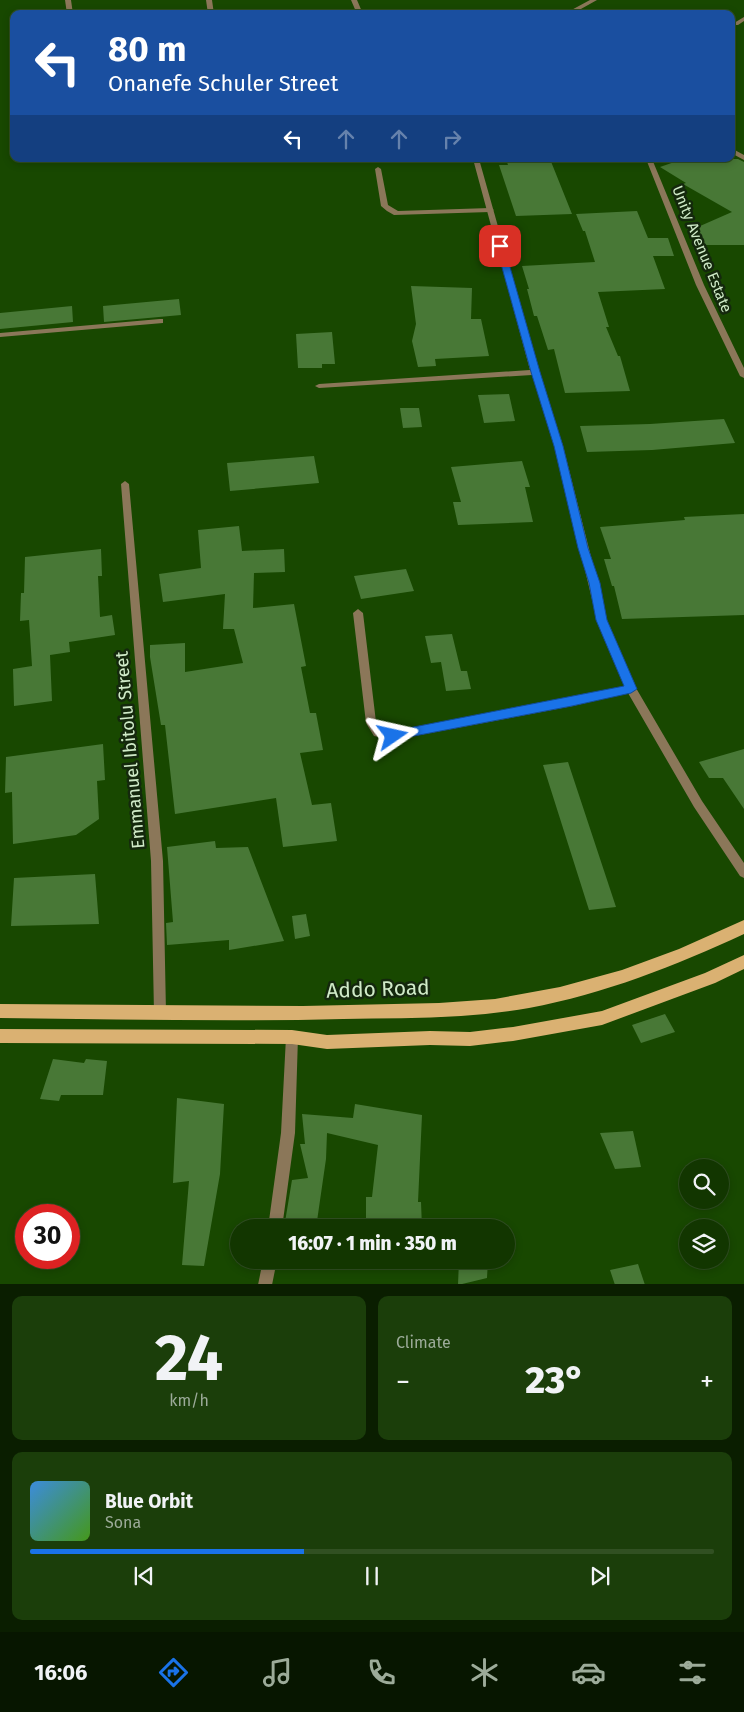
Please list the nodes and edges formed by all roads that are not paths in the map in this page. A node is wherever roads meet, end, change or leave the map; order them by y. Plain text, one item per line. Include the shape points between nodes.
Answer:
1 (594, 0) edge
2 (575, 10) edge
3 (744, 19) edge
4 (736, 24) dead end
5 (477, 162) edge
6 (650, 162) edge
7 (378, 169) dead end
8 (490, 210) junction
9 (160, 321) dead end
10 (0, 335) edge
11 (535, 372) junction
12 (744, 376) edge
13 (319, 386) dead end
14 (125, 484) dead end
15 (358, 613) dead end
16 (631, 689) junction
17 (744, 873) edge
18 (744, 927) edge
19 (744, 962) edge
20 (0, 1011) edge
21 (160, 1013) junction
22 (0, 1036) edge
23 (292, 1037) junction
24 (276, 1219) edge
25 (268, 1269) edge
26 (265, 1284) edge

1 - 2 street
3 - 4 street
5 - 8 street
6 - 12 street, Unity Avenue Estate via 700,285
7 - 8 street via 385,206 396,213
8 - 11 street
9 - 10 street
11 - 13 street
11 - 16 street via 558,446 602,620
14 - 21 street, Emmanuel Ibitolu Street via 157,861
15 - 16 street via 371,724 378,733 393,736
16 - 17 street via 698,804
18 - 21 main road, Addo Road via 693,952 631,975 542,998 494,1006 255,1014
19 - 23 main road via 602,1018 513,1034 470,1039 327,1042
20 - 21 main road, Addo Road
22 - 23 main road
23 - 24 street via 288,1133
25 - 26 street

